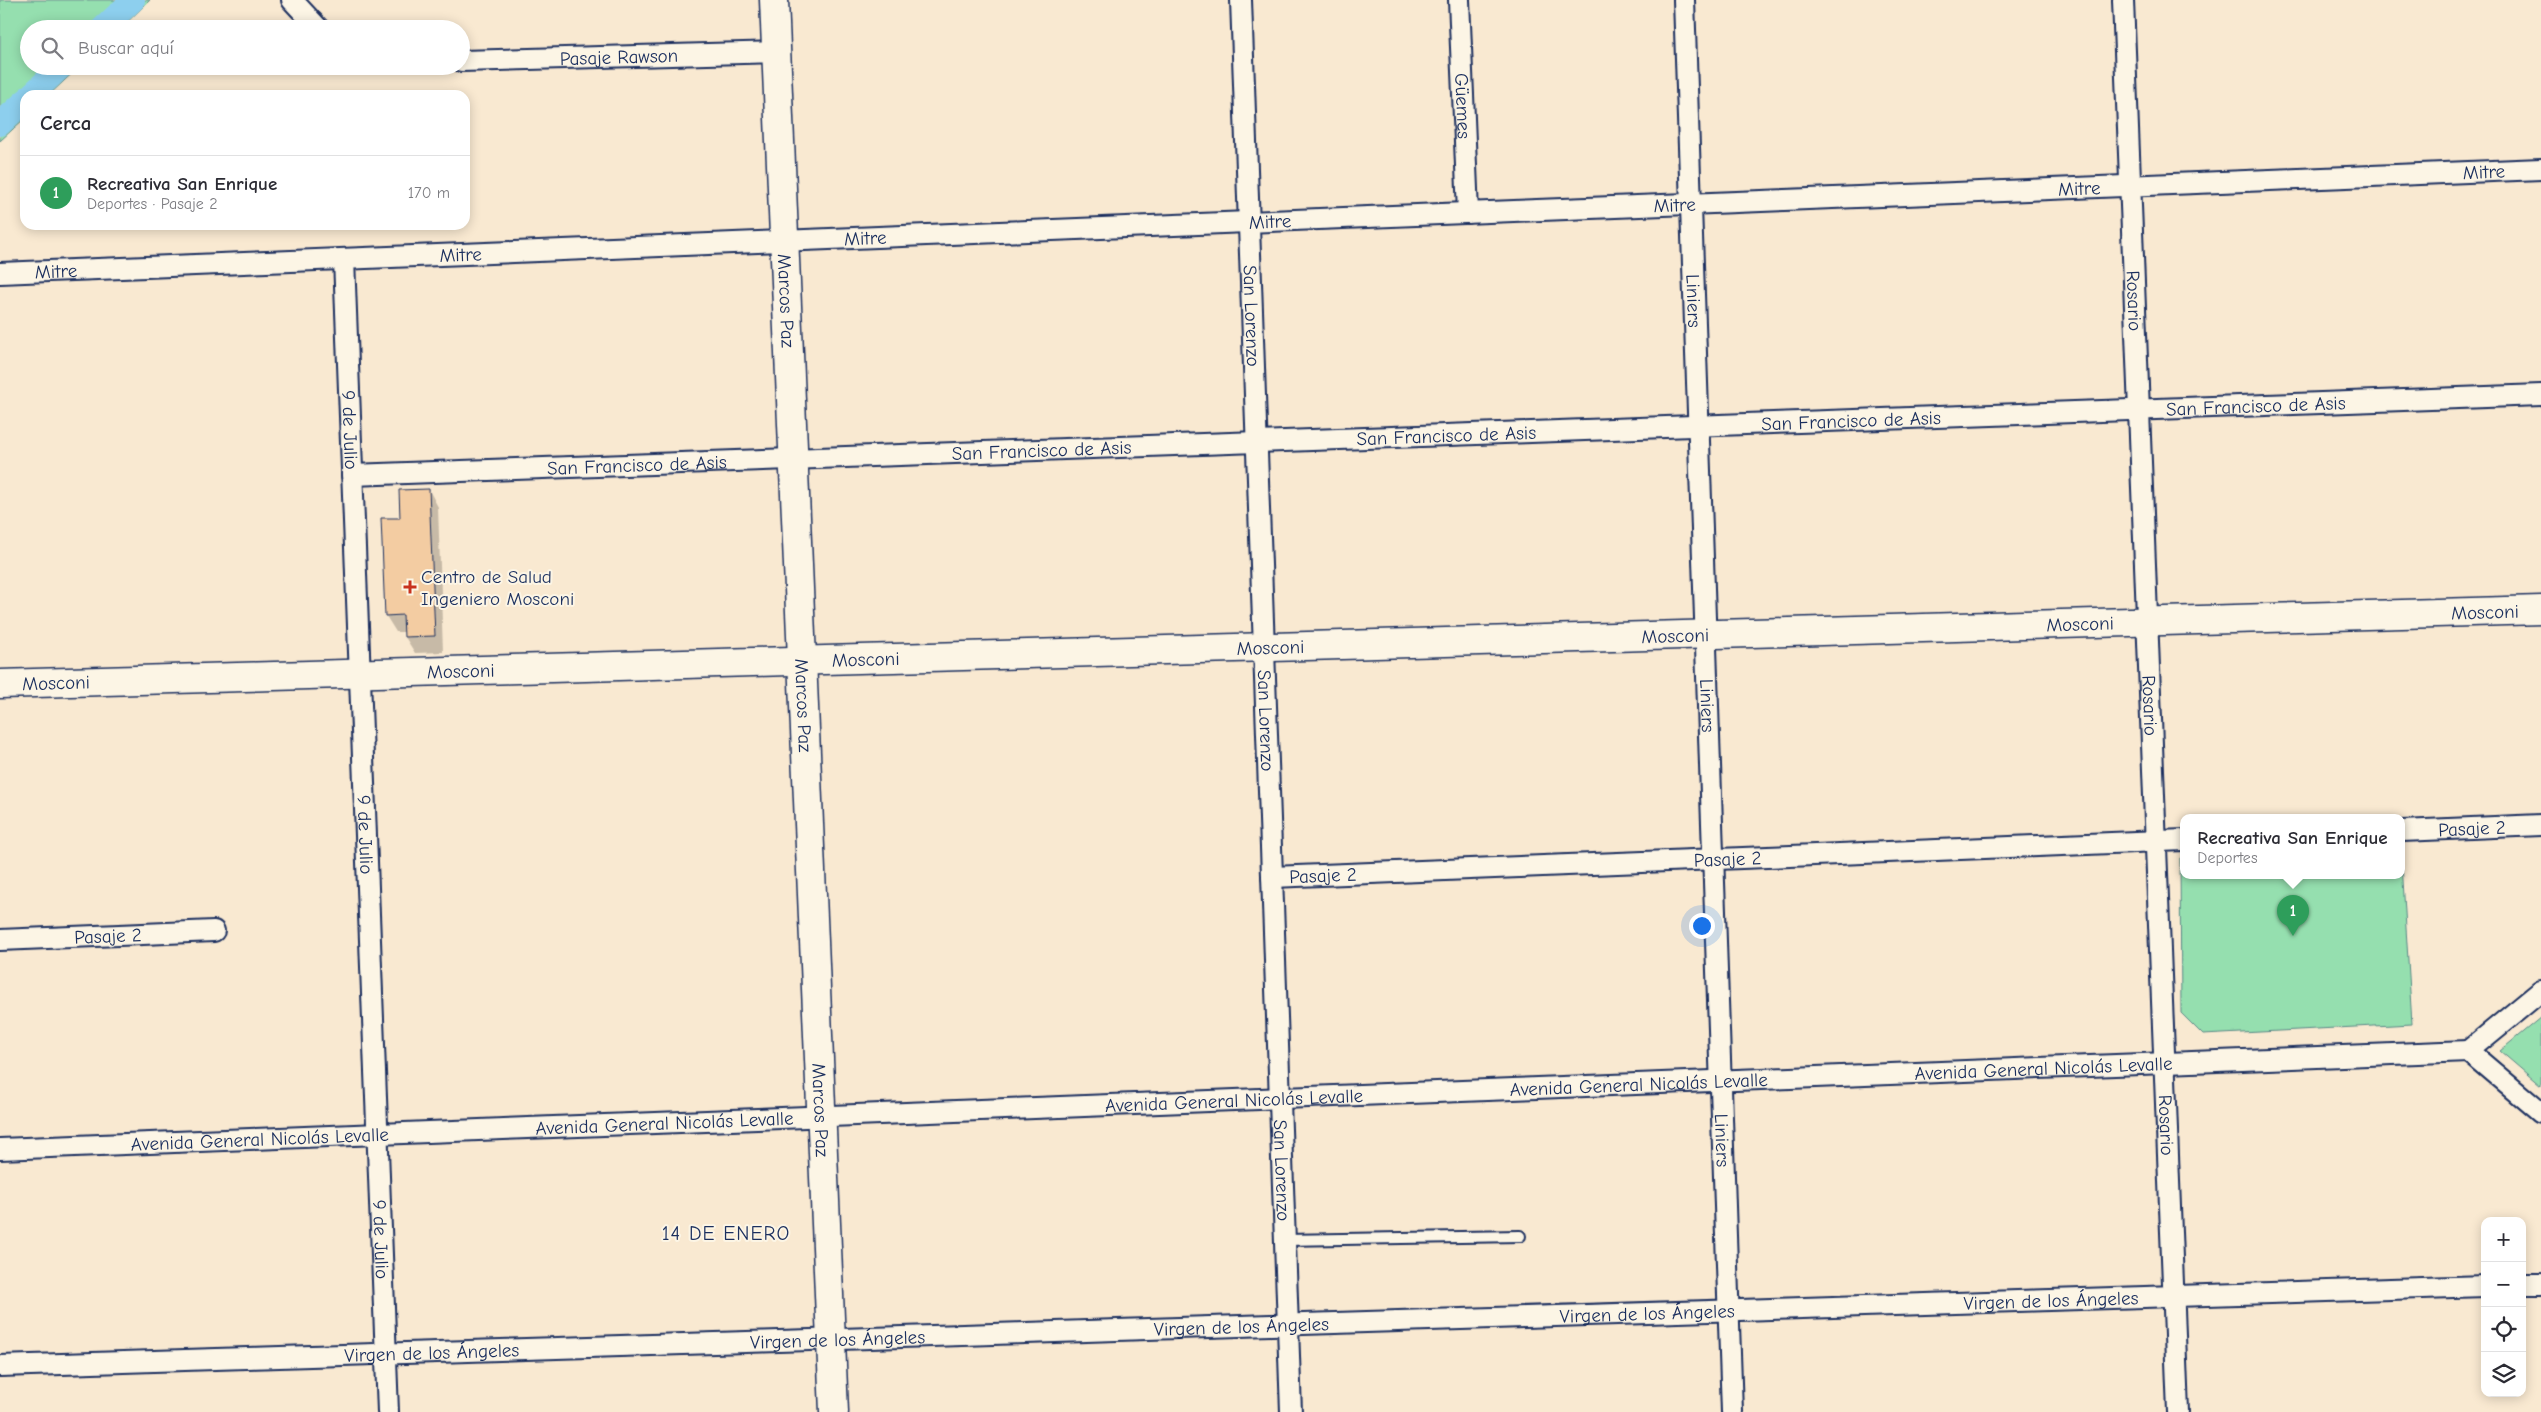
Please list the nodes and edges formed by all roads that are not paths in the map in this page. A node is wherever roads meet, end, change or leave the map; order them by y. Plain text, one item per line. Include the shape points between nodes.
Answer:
1 (292, 0) edge
2 (774, 0) edge
3 (1241, 0) edge
4 (1458, 0) edge
5 (1684, 0) edge
6 (2124, 0) edge
7 (311, 20) edge
8 (776, 52) junction
9 (470, 61) edge
10 (2541, 169) edge
11 (2131, 186) junction
12 (1691, 204) junction
13 (1468, 213) junction
14 (1249, 222) junction
15 (784, 241) junction
16 (344, 258) junction
17 (0, 273) edge
18 (2541, 395) edge
19 (2139, 409) junction
20 (1699, 426) junction
21 (1257, 442) junction
22 (794, 459) junction
23 (352, 475) junction
24 (2541, 610) edge
25 (2148, 622) junction
26 (1706, 635) junction
27 (1264, 648) junction
28 (802, 661) junction
29 (360, 674) junction
30 (0, 684) edge
31 (2541, 825) edge
32 (2405, 831) edge
33 (2180, 840) edge
34 (2156, 841) junction
35 (1713, 859) junction
36 (1272, 877) junction
37 (214, 932) dead end
38 (0, 940) edge
39 (2541, 991) edge
40 (2468, 1051) junction
41 (2165, 1063) junction
42 (1721, 1081) junction
43 (1279, 1098) junction
44 (2541, 1113) edge
45 (821, 1117) junction
46 (378, 1134) junction
47 (0, 1149) edge
48 (1520, 1236) dead end
49 (1284, 1240) junction
50 (2526, 1284) edge
51 (2541, 1284) edge
52 (2481, 1286) edge
53 (2174, 1296) junction
54 (1728, 1310) junction
55 (1287, 1324) junction
56 (830, 1339) junction
57 (386, 1353) junction
58 (0, 1366) edge
59 (388, 1412) edge
60 (834, 1412) edge
61 (1291, 1412) edge
62 (1732, 1412) edge
63 (2178, 1412) edge

1 - 7 street
2 - 8 street, Marcos Paz
3 - 14 street, San Lorenzo
4 - 13 street, Güemes
5 - 12 street, Liniers
6 - 11 street, Rosario
8 - 9 street, Pasaje Rawson
8 - 15 street, Marcos Paz
10 - 11 street, Mitre
11 - 12 street, Mitre
11 - 19 street, Rosario
12 - 13 street, Mitre
12 - 20 street, Liniers
13 - 14 street, Mitre
14 - 15 street, Mitre
14 - 21 street, San Lorenzo
15 - 16 street, Mitre
15 - 22 street, Marcos Paz
16 - 17 street, Mitre
16 - 23 street, 9 de Julio
18 - 19 street, San Francisco de Asis
19 - 20 street, San Francisco de Asis
19 - 25 street, Rosario
20 - 21 street, San Francisco de Asis
20 - 26 street, Liniers
21 - 22 street, San Francisco de Asis
21 - 27 street, San Lorenzo
22 - 23 street, San Francisco de Asis
22 - 28 street, Marcos Paz
23 - 29 street, 9 de Julio
24 - 25 street, Mosconi
25 - 26 street, Mosconi
25 - 34 street, Rosario
26 - 27 street, Mosconi
26 - 35 street, Liniers
27 - 28 street, Mosconi
27 - 36 street, San Lorenzo
28 - 29 street, Mosconi
28 - 45 street, Marcos Paz
29 - 30 street, Mosconi
29 - 46 street, 9 de Julio
31 - 32 street, Pasaje 2
33 - 34 street, Pasaje 2
34 - 35 street, Pasaje 2
34 - 41 street, Rosario
35 - 36 street, Pasaje 2
35 - 42 street, Liniers
36 - 43 street, San Lorenzo
37 - 38 street, Pasaje 2
39 - 40 street
40 - 41 street, Avenida General Nicolás Levalle
40 - 44 street
41 - 42 street, Avenida General Nicolás Levalle
41 - 53 street, Rosario
42 - 43 street, Avenida General Nicolás Levalle
42 - 54 street, Liniers
43 - 45 street, Avenida General Nicolás Levalle
43 - 49 street, San Lorenzo
45 - 46 street, Avenida General Nicolás Levalle
45 - 56 street, Marcos Paz
46 - 47 street, Avenida General Nicolás Levalle
46 - 57 street, 9 de Julio
48 - 49 lane
49 - 55 street, San Lorenzo
50 - 51 street
52 - 53 street, Virgen de los Ángeles
53 - 54 street, Virgen de los Ángeles
53 - 63 street, Rosario
54 - 55 street, Virgen de los Ángeles
54 - 62 street, Liniers
55 - 56 street, Virgen de los Ángeles
55 - 61 street, San Lorenzo
56 - 57 street, Virgen de los Ángeles
56 - 60 street, Marcos Paz
57 - 58 street, Virgen de los Ángeles
57 - 59 street, 9 de Julio

